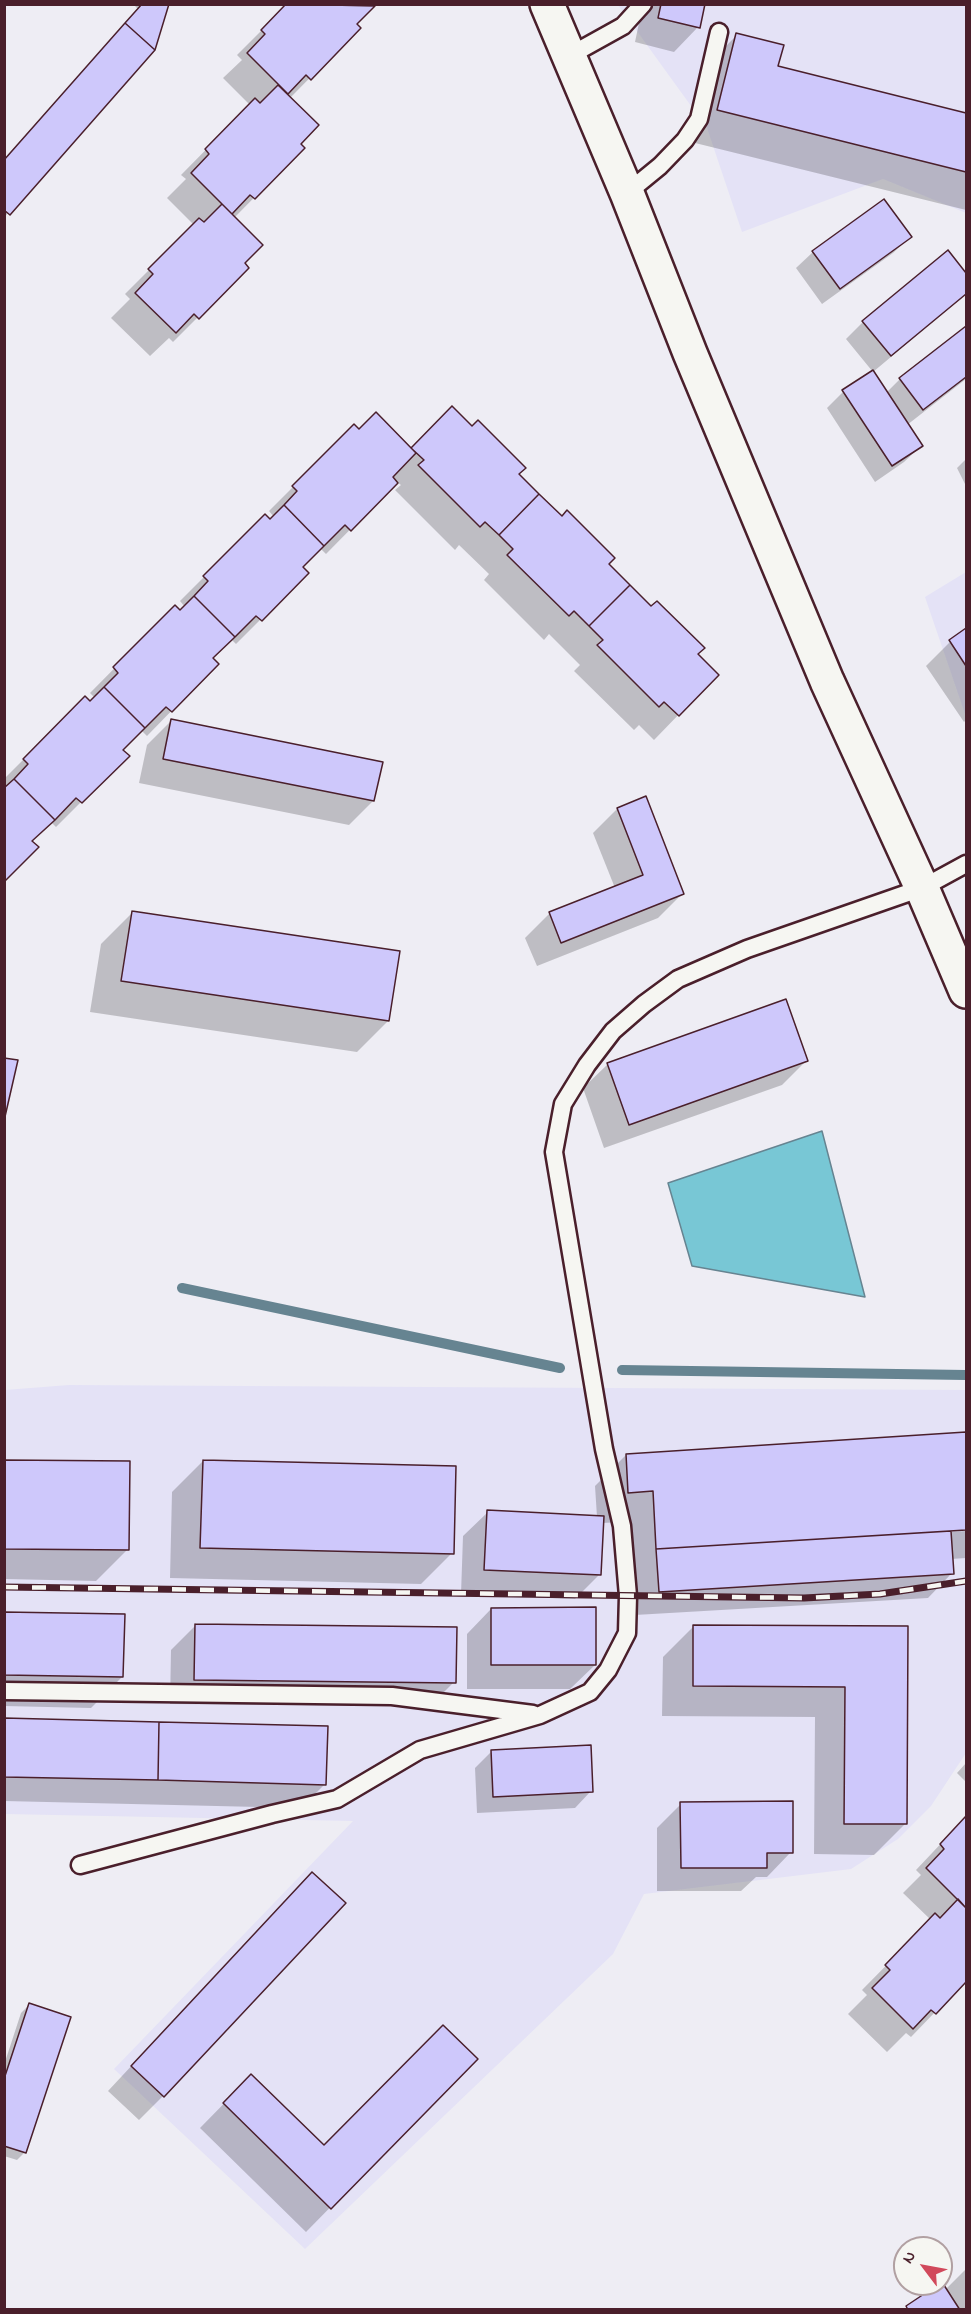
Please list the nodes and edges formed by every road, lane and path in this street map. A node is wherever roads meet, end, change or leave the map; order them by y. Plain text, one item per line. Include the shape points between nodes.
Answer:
1 (547, 4) edge
2 (643, 4) edge
3 (719, 32) dead end
4 (569, 56) junction
5 (627, 193) junction
6 (966, 864) edge
7 (922, 888) junction
8 (966, 991) edge
9 (4, 1691) edge
10 (540, 1715) junction
11 (80, 1865) dead end

1 - 4 street
2 - 4 lane via 623,26
3 - 5 lane via 699,119 660,166
4 - 5 street
5 - 7 street via 827,681
6 - 7 lane
7 - 8 street
7 - 10 lane via 747,949 678,979 613,1031 563,1104 554,1152 604,1449 622,1526 627,1633 608,1670 590,1692
9 - 10 lane via 392,1696
10 - 11 lane via 420,1750 337,1799

